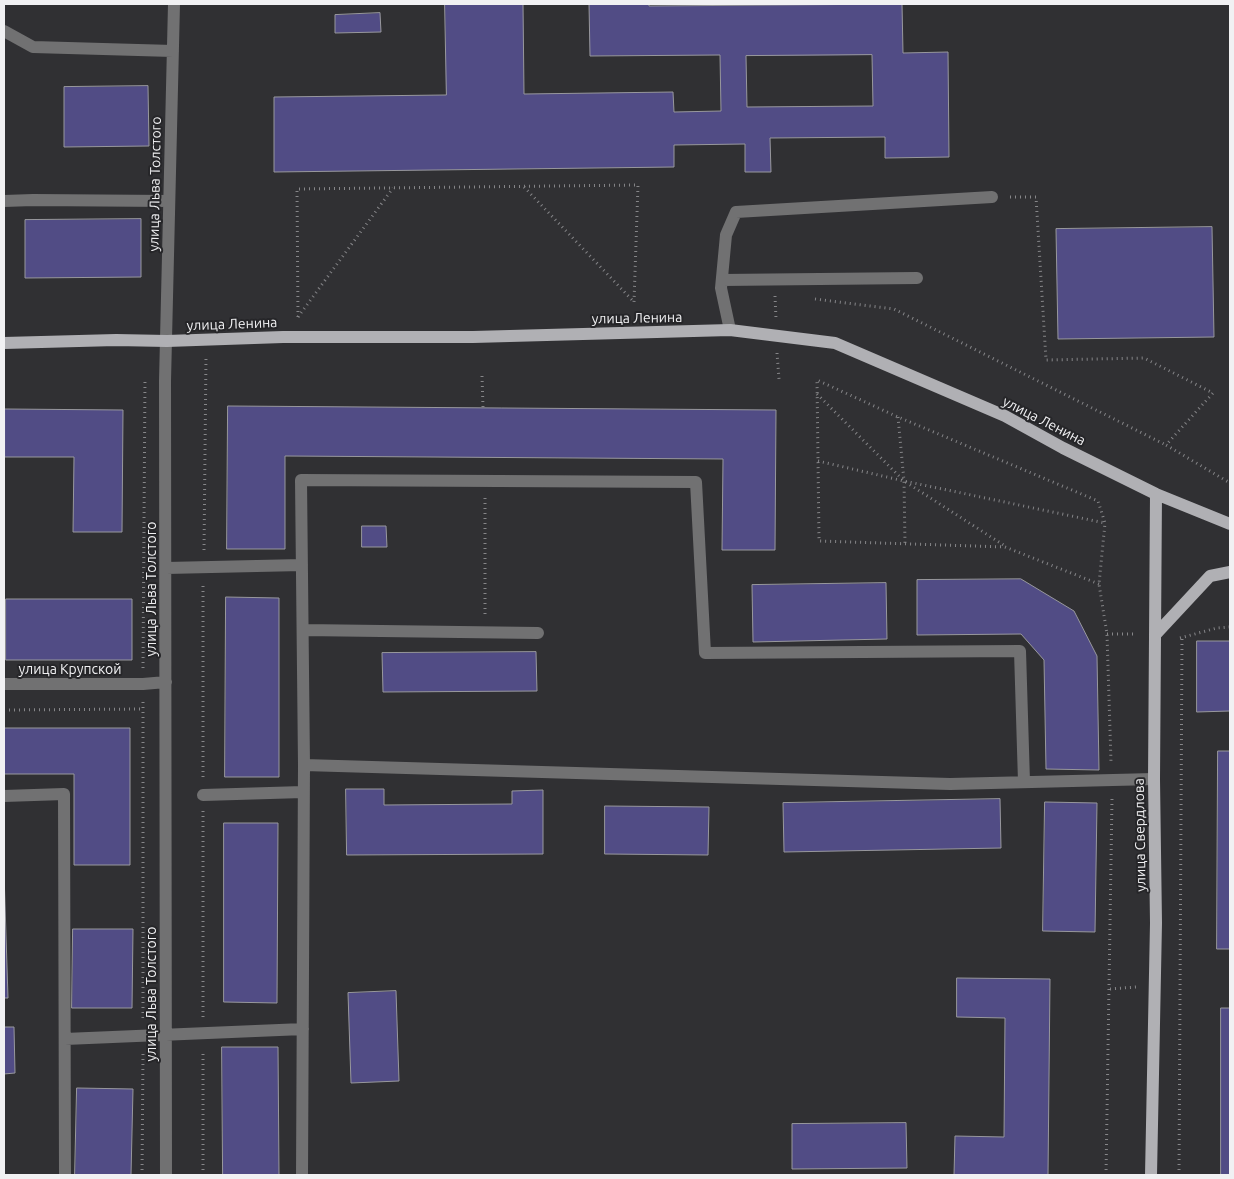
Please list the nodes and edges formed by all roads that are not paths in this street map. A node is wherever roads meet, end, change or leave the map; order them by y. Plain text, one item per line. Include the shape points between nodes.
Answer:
1 (174, 4) edge
2 (4, 31) edge
3 (173, 51) junction
4 (992, 197) road end
5 (4, 201) edge
6 (169, 201) junction
7 (917, 278) dead end
8 (722, 280) junction
9 (730, 330) junction
10 (167, 341) junction
11 (4, 343) edge
12 (1156, 494) junction
13 (1230, 524) edge
14 (302, 565) junction
15 (166, 568) junction
16 (1230, 572) edge
17 (303, 630) junction
18 (538, 633) dead end
19 (1156, 634) junction
20 (166, 682) junction
21 (4, 684) edge
22 (304, 765) junction
23 (1154, 779) junction
24 (1024, 782) junction
25 (304, 792) junction
26 (203, 795) dead end
27 (4, 796) edge
28 (303, 1029) junction
29 (166, 1034) junction
30 (65, 1039) junction
31 (65, 1175) edge
32 (166, 1175) edge
33 (302, 1175) edge
34 (1150, 1175) edge

1 - 3 street, улица Льва Толстого
2 - 3 street via 33,47
3 - 6 street, улица Льва Толстого
4 - 8 street via 736,212 726,234
5 - 6 street
6 - 10 street, улица Льва Толстого
7 - 8 street
8 - 9 street
9 - 10 main road, улица Ленина
9 - 12 main road, улица Ленина via 835,343 1005,416
10 - 11 main road, улица Ленина
10 - 15 street, улица Льва Толстого
12 - 13 main road, улица Ленина
12 - 19 main road, улица Свердлова
14 - 15 street
14 - 17 street
14 - 24 street via 302,480 696,482 705,653 1020,651
15 - 20 street, улица Льва Толстого
16 - 19 main road via 1210,576
17 - 18 street
17 - 22 street
19 - 23 main road, улица Свердлова
20 - 21 street, улица Крупской
20 - 29 street, улица Льва Толстого
22 - 24 street via 950,784
22 - 25 street
23 - 24 street
23 - 34 main road, улица Свердлова via 1156,923
25 - 26 street
25 - 28 street
27 - 30 street via 64,794
28 - 29 street
28 - 33 street
29 - 30 street
29 - 32 street, улица Льва Толстого
30 - 31 street

